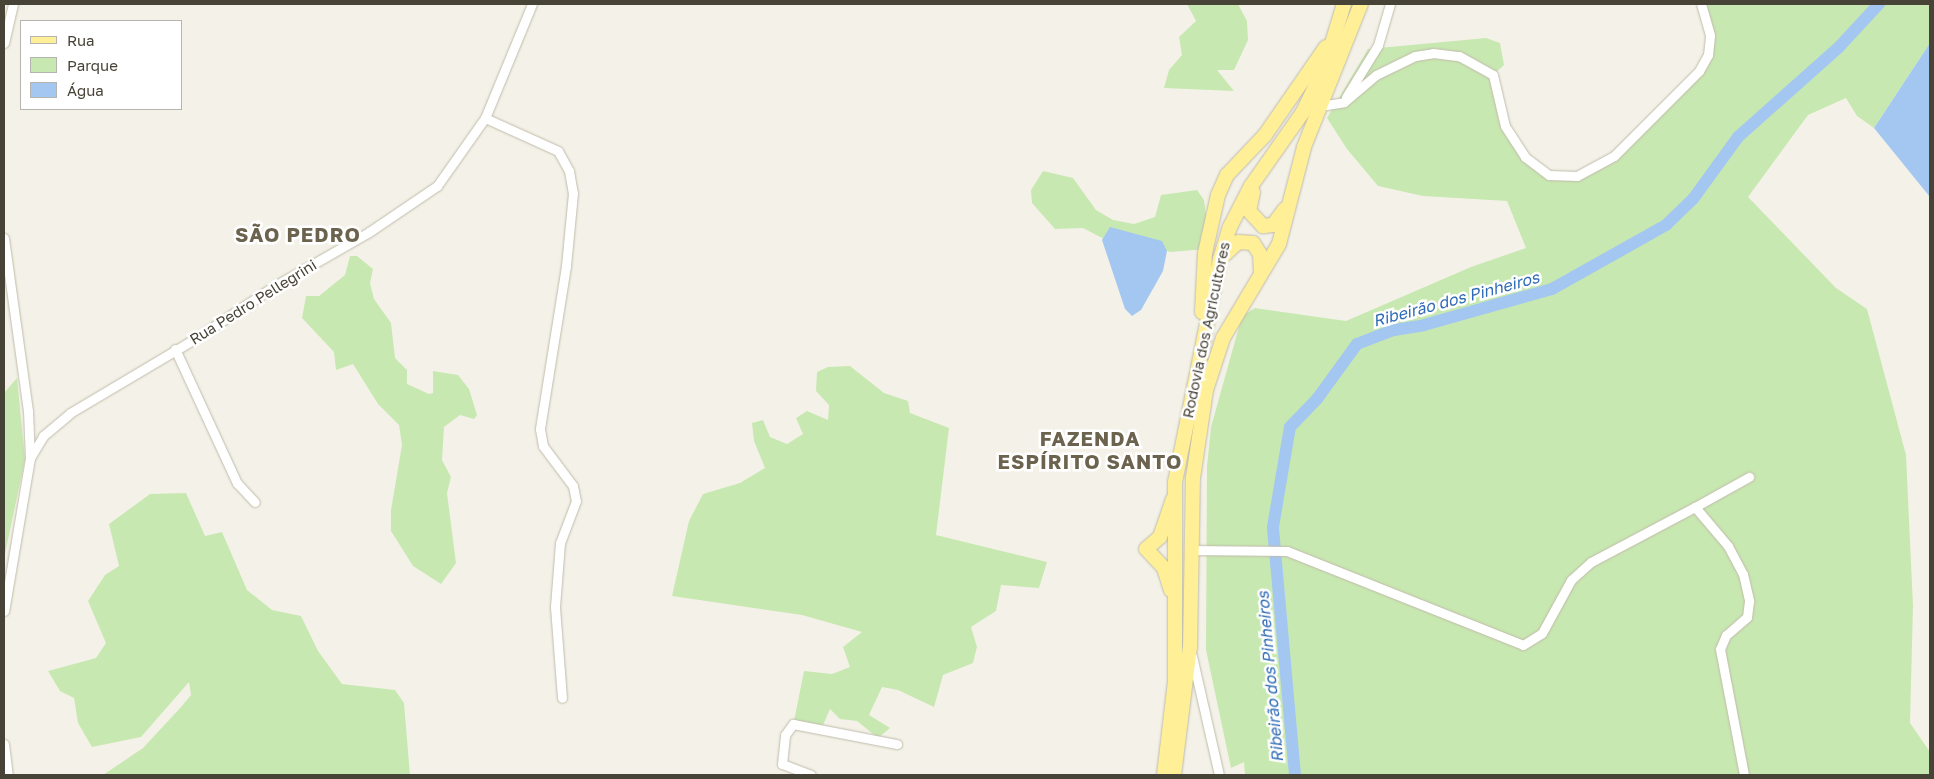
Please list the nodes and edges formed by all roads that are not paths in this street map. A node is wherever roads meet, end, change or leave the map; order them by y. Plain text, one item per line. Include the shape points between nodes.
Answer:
1 (13, 4) edge
2 (532, 4) edge
3 (1344, 4) edge
4 (1361, 4) edge
5 (1390, 4) edge
6 (1701, 4) edge
7 (1335, 28) junction
8 (4, 43) edge
9 (1344, 102) junction
10 (1320, 106) junction
11 (485, 118) junction
12 (1268, 162) junction
13 (1294, 192) junction
14 (4, 238) edge
15 (1220, 260) junction
16 (1260, 273) junction
17 (175, 349) junction
18 (1197, 374) junction
19 (30, 458) junction
20 (1749, 477) dead end
21 (1177, 488) junction
22 (255, 502) dead end
23 (1695, 507) junction
24 (1190, 550) junction
25 (1175, 601) junction
26 (4, 610) edge
27 (1190, 647) junction
28 (562, 698) dead end
29 (4, 744) edge
30 (897, 744) dead end
31 (8, 775) edge
32 (811, 775) edge
33 (1164, 775) edge
34 (1174, 775) edge
35 (1218, 775) edge
36 (1744, 775) edge

1 - 8 street
2 - 11 street, Rua Pedro Pellegrini
3 - 7 main road, Rodovia dos Agricultores
4 - 10 main road, Rodovia dos Agricultores
5 - 9 street via 1378,46
6 - 9 street via 1710,35 1708,55 1700,71 1614,156 1577,176 1549,175 1525,157 1505,126 1493,75 1459,56 1433,53 1394,64
7 - 12 main road, Rodovia dos Agricultores via 1325,66 1303,112
7 - 18 main road via 1275,121 1227,175 1218,195 1205,254
9 - 10 street
10 - 13 main road, Rodovia dos Agricultores via 1304,147
11 - 17 street, Rua Pedro Pellegrini via 437,186 424,196
11 - 28 street via 558,151 569,171 573,193 566,266 540,429 543,446 573,486 576,501 560,543 555,607
12 - 13 main road via 1250,198 1254,220 1273,226
12 - 15 main road, Rodovia dos Agricultores via 1234,218
13 - 16 main road, Rodovia dos Agricultores via 1279,244
14 - 19 street via 28,411
15 - 16 main road via 1231,246 1245,240 1253,243 1260,254
15 - 18 main road, Rodovia dos Agricultores
16 - 24 main road, Rodovia dos Agricultores via 1222,338 1206,390 1193,478
17 - 19 street, Rua Pedro Pellegrini via 70,413 43,436
17 - 22 street via 237,483
18 - 21 main road, Rodovia dos Agricultores via 1180,454
19 - 26 street
20 - 23 street
21 - 25 main road, Rodovia dos Agricultores
21 - 25 main road via 1160,537 1146,549 1164,568
23 - 24 street via 1591,562 1571,580 1542,634 1523,645 1287,552
23 - 36 street via 1728,546 1743,574 1749,601 1746,616 1726,635 1720,649
24 - 27 main road, Rodovia dos Agricultores
25 - 33 main road, Rodovia dos Agricultores via 1175,681
27 - 34 main road, Rodovia dos Agricultores
27 - 35 street
29 - 31 street
30 - 32 street via 793,724 785,735 782,764

